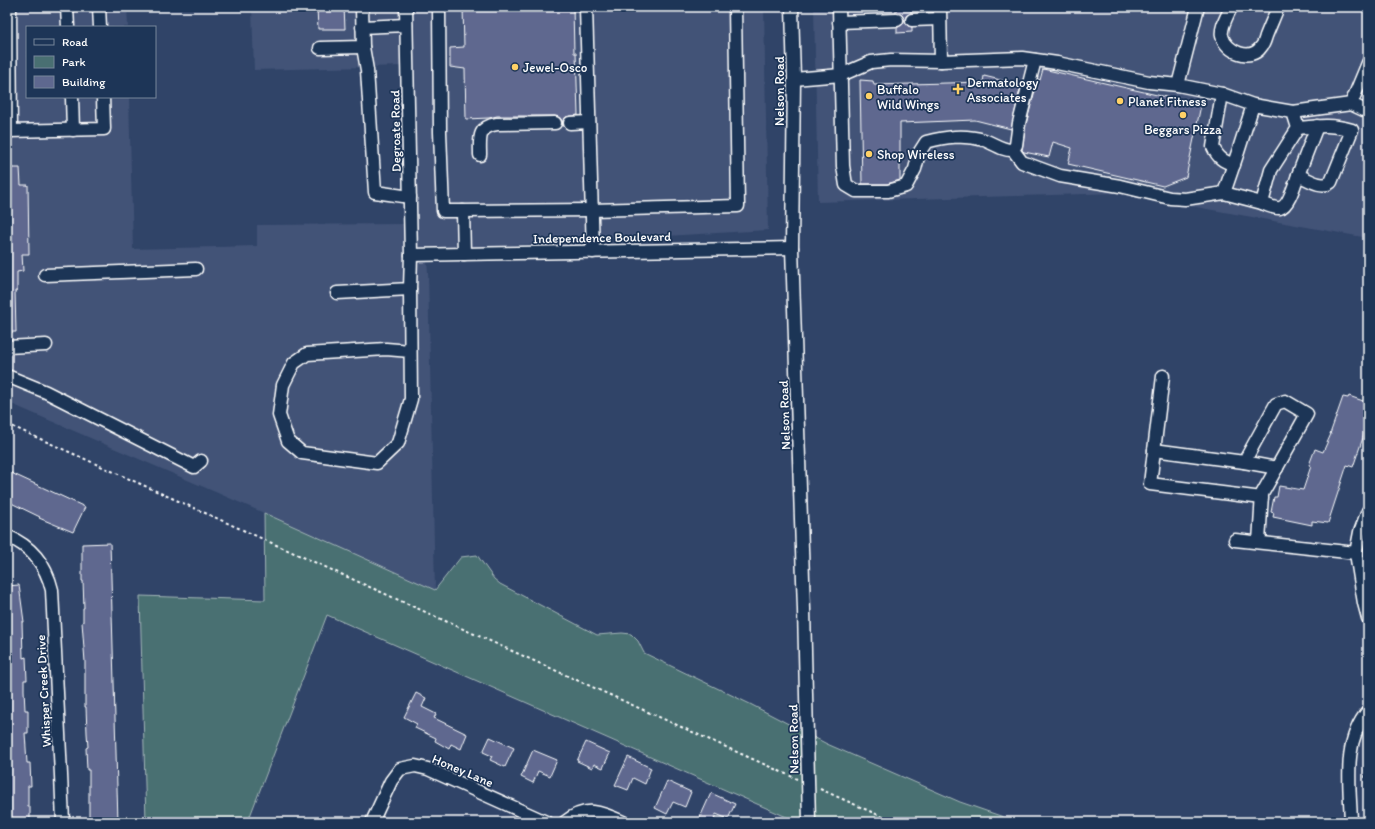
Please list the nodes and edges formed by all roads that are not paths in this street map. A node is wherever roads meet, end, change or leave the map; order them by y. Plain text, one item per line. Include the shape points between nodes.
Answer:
1 (10, 7) edge
2 (66, 7) edge
3 (99, 7) edge
4 (362, 7) edge
5 (406, 7) edge
6 (439, 7) edge
7 (586, 7) edge
8 (735, 7) edge
9 (792, 7) edge
10 (839, 7) edge
11 (1198, 7) edge
12 (1231, 7) edge
13 (1278, 7) edge
14 (940, 13) edge
15 (897, 20) dead end
16 (912, 20) dead end
17 (840, 22) junction
18 (68, 26) edge
19 (100, 26) edge
20 (406, 26) junction
21 (362, 27) junction
22 (363, 47) junction
23 (320, 48) dead end
24 (1035, 60) junction
25 (941, 61) junction
26 (1368, 63) edge
27 (841, 75) junction
28 (794, 79) junction
29 (1178, 85) junction
30 (1222, 94) junction
31 (72, 98) edge
32 (102, 98) edge
33 (1351, 104) junction
34 (1254, 105) junction
35 (1293, 112) junction
36 (1368, 112) edge
37 (589, 122) junction
38 (555, 123) dead end
39 (570, 123) dead end
40 (1317, 126) junction
41 (1298, 128) junction
42 (73, 130) junction
43 (9, 131) edge
44 (1013, 150) junction
45 (480, 155) dead end
46 (1234, 165) junction
47 (1298, 175) junction
48 (1224, 193) junction
49 (410, 197) junction
50 (1262, 203) junction
51 (592, 210) junction
52 (463, 211) junction
53 (792, 248) junction
54 (593, 252) junction
55 (464, 254) junction
56 (411, 255) junction
57 (196, 270) dead end
58 (45, 275) dead end
59 (410, 290) junction
60 (337, 293) dead end
61 (46, 345) dead end
62 (7, 347) edge
63 (410, 351) junction
64 (7, 376) edge
65 (1163, 376) dead end
66 (1154, 450) junction
67 (200, 461) dead end
68 (1244, 462) junction
69 (1277, 468) junction
70 (1262, 498) junction
71 (1368, 511) edge
72 (7, 536) edge
73 (1235, 540) dead end
74 (1259, 542) junction
75 (1356, 553) junction
76 (1368, 618) edge
77 (1368, 711) edge
78 (62, 822) edge
79 (372, 822) edge
80 (546, 822) edge
81 (565, 822) edge
82 (623, 822) edge
83 (809, 822) edge
84 (1351, 822) edge

1 - 43 street
2 - 18 street
3 - 19 street
4 - 21 street
5 - 20 street, Degroate Road
6 - 52 street via 443,211
7 - 37 street
8 - 51 street via 738,206
9 - 28 street, Nelson Road
10 - 17 street
11 - 29 street
12 - 13 street via 1222,35 1225,44 1235,52 1243,54 1256,52 1261,47
14 - 16 street
14 - 25 street
15 - 17 street
17 - 27 street
20 - 21 street
20 - 49 street, Degroate Road
21 - 22 street
22 - 23 street
22 - 49 street via 367,70 375,192
24 - 25 street via 1022,58
24 - 29 street via 1149,82
24 - 44 street
25 - 27 street via 871,62
26 - 33 street
27 - 28 street
27 - 44 street via 843,166 846,185 856,191 888,191 906,186 926,142 942,137 970,136
28 - 53 street, Nelson Road
29 - 30 street
30 - 34 street
30 - 46 street via 1213,147 1222,161
31 - 42 street
32 - 42 street via 104,129
33 - 35 street
33 - 36 street
34 - 35 street
34 - 46 street
35 - 41 street
37 - 39 street
37 - 51 street
38 - 45 street via 489,125 481,134
40 - 41 street
40 - 47 street
40 - 47 street via 1332,125 1352,130 1331,182 1321,185
41 - 50 street via 1271,170
42 - 43 street
44 - 48 street via 1022,162 1060,176 1170,198 1186,199
46 - 48 street
47 - 50 street via 1287,204 1282,208
48 - 50 street
49 - 56 street, Degroate Road
51 - 52 street
51 - 54 street
52 - 55 street
53 - 54 street, Independence Boulevard
53 - 83 street, Nelson Road
54 - 55 street, Independence Boulevard
55 - 56 street, Independence Boulevard
56 - 59 street, Degroate Road
57 - 58 street
59 - 60 street
59 - 63 street, Degroate Road
61 - 62 street
63 - 63 street via 411,399 398,443 376,463 302,453 288,440 279,415 283,385 294,363 307,354 386,349
64 - 67 street via 46,392 194,467
65 - 66 street
66 - 68 street
66 - 70 street via 1150,484
68 - 69 street
68 - 69 street via 1276,404 1285,401 1307,414
69 - 70 street
70 - 74 street
71 - 75 street
72 - 78 street, Whisper Creek Drive via 27,548 40,562 48,575 52,590
73 - 74 street
74 - 75 street
75 - 76 street
77 - 84 street via 1355,734 1349,757
79 - 80 street, Honey Lane via 391,781 400,769 415,766 428,769
81 - 82 street via 572,816 586,812 601,812

